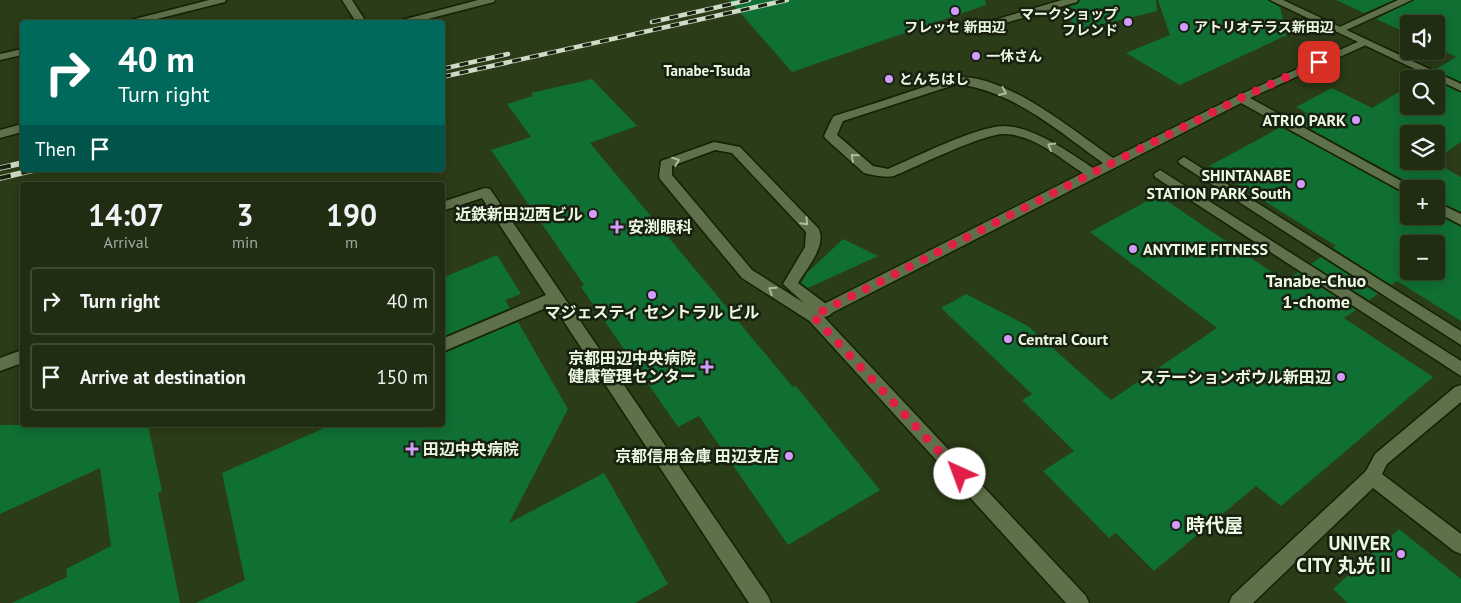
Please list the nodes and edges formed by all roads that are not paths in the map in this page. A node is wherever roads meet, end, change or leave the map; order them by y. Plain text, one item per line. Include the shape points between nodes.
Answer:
1 (222, 0) edge
2 (347, 0) edge
3 (490, 0) edge
4 (1073, 0) edge
5 (1275, 0) edge
6 (1406, 0) edge
7 (143, 20) edge
8 (360, 20) edge
9 (414, 20) edge
10 (988, 25) dead end
11 (1338, 30) junction
12 (1362, 43) junction
13 (20, 52) edge
14 (0, 57) edge
15 (1461, 88) edge
16 (1241, 98) junction
17 (20, 129) edge
18 (0, 134) edge
19 (1184, 161) dead end
20 (1112, 163) junction
21 (1092, 173) junction
22 (1160, 174) dead end
23 (1400, 186) edge
24 (445, 206) edge
25 (1445, 211) edge
26 (1461, 220) edge
27 (557, 297) junction
28 (819, 314) junction
29 (1461, 339) edge
30 (445, 345) edge
31 (20, 357) edge
32 (0, 365) edge
33 (1461, 369) edge
34 (1461, 392) edge
35 (1372, 477) junction
36 (1461, 544) edge
37 (761, 603) edge
38 (1079, 603) edge
39 (1239, 603) edge

1 - 7 street
2 - 8 street
3 - 9 street
4 - 10 street
5 - 11 street
6 - 11 street
11 - 12 street
12 - 15 street
12 - 16 street
13 - 14 street
16 - 20 street
16 - 23 street
17 - 18 street
19 - 29 street
20 - 21 street
21 -> 20 street via 1051,146 1004,130 983,134 888,173 869,170 830,136 838,119 956,80 973,80 1014,97
21 - 28 street
22 - 33 street
24 - 27 street via 485,192
25 - 26 street
27 - 30 street
27 - 37 street
28 -> 28 street via 747,274 665,176 666,164 714,146 736,150 814,231 812,247 790,284
28 - 38 street
31 - 32 street
34 - 35 street via 1381,459
35 - 36 street
35 - 39 street

